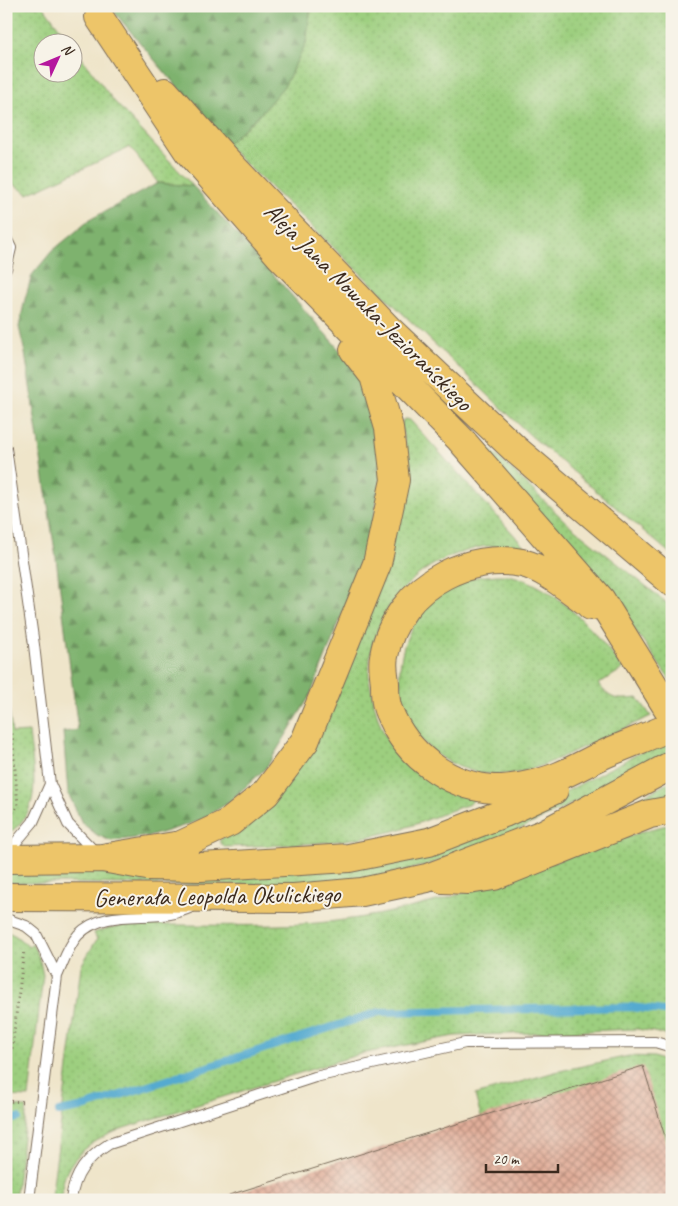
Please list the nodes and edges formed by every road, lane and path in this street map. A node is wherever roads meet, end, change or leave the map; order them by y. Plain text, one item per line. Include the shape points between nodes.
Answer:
1 (94, 12) edge
2 (9, 243) edge
3 (281, 257) junction
4 (6, 269) edge
5 (6, 448) edge
6 (672, 582) edge
7 (638, 662) junction
8 (669, 724) edge
9 (12, 733) dead end
10 (672, 765) edge
11 (50, 784) junction
12 (672, 810) edge
13 (6, 820) edge
14 (6, 854) edge
15 (102, 858) junction
16 (6, 859) edge
17 (427, 878) junction
18 (6, 897) edge
19 (216, 899) junction
20 (6, 919) edge
21 (24, 948) dead end
22 (57, 976) junction
23 (672, 1047) edge
24 (6, 1100) edge
25 (28, 1102) dead end
26 (29, 1200) edge
27 (71, 1200) edge

1 - 3 main road via 188,151
1 - 6 main road, Aleja Jana Nowaka-Jeziorańskiego via 226,160 389,330 515,450
2 - 4 lane
3 - 7 main road via 460,439 601,600
3 - 15 main road via 374,376 389,428 394,480 377,564 305,740 266,792 230,822 181,845
5 - 11 lane, Generała Leopolda Okulickiego
7 - 8 main road
7 - 8 main road via 586,601 545,572 523,564 482,562 458,568 430,582 398,617 384,658 388,711 401,736 416,754 437,770 462,783 493,789 558,776
8 - 15 main road via 589,773 504,813 429,842 349,858 201,867 147,866
9 - 13 path via 18,806
10 - 17 main road via 543,834
11 - 14 lane via 33,822
11 - 15 lane, Generała Leopolda Okulickiego via 68,824
12 - 17 main road via 650,814 494,876 468,880
15 - 16 main road, Generała Leopolda Okulickiego
17 - 19 main road, Generała Leopolda Okulickiego via 328,896
18 - 19 main road, Generała Leopolda Okulickiego
19 - 22 lane via 171,914 107,919 90,925 77,936
20 - 22 lane via 26,926 36,934
21 - 24 path
22 - 26 lane
23 - 27 lane via 655,1042 465,1043 315,1076 109,1144 80,1169
24 - 25 path

